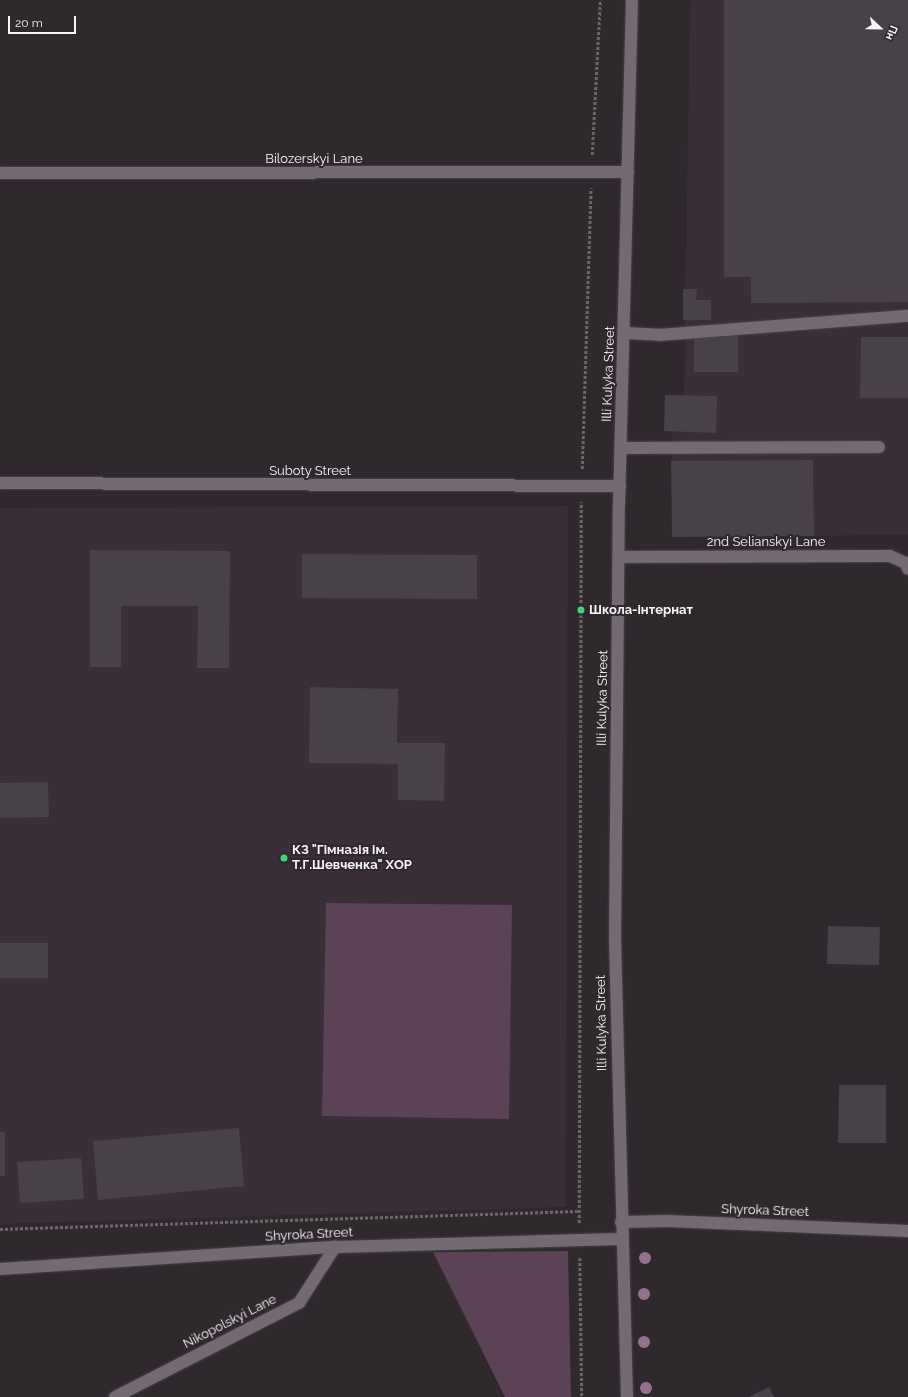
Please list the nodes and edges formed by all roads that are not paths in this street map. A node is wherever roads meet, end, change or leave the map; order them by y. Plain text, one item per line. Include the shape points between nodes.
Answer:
1 (632, 0) edge
2 (628, 172) junction
3 (0, 174) edge
4 (908, 316) edge
5 (625, 333) junction
6 (879, 447) dead end
7 (621, 448) junction
8 (0, 483) edge
9 (620, 486) junction
10 (619, 557) junction
11 (908, 568) edge
12 (621, 1222) junction
13 (908, 1231) edge
14 (621, 1239) junction
15 (335, 1247) junction
16 (0, 1269) edge
17 (115, 1397) edge
18 (627, 1397) edge

1 - 2 street, Illi Kulyka Street
2 - 3 street, Bilozerskyi Lane
2 - 5 street, Illi Kulyka Street
4 - 5 street via 659,335
5 - 7 street, Illi Kulyka Street
6 - 7 street
7 - 9 street, Illi Kulyka Street
8 - 9 street, Suboty Street
9 - 10 street, Illi Kulyka Street
10 - 11 street, 2nd Selianskyi Lane via 890,556 906,563
10 - 12 street, Illi Kulyka Street via 615,940
12 - 13 street, Shyroka Street via 667,1221
12 - 14 street, Illi Kulyka Street
14 - 15 street, Shyroka Street
14 - 18 street, Illi Kulyka Street
15 - 16 street, Shyroka Street
15 - 17 street, Nikopolskyi Lane via 299,1303

